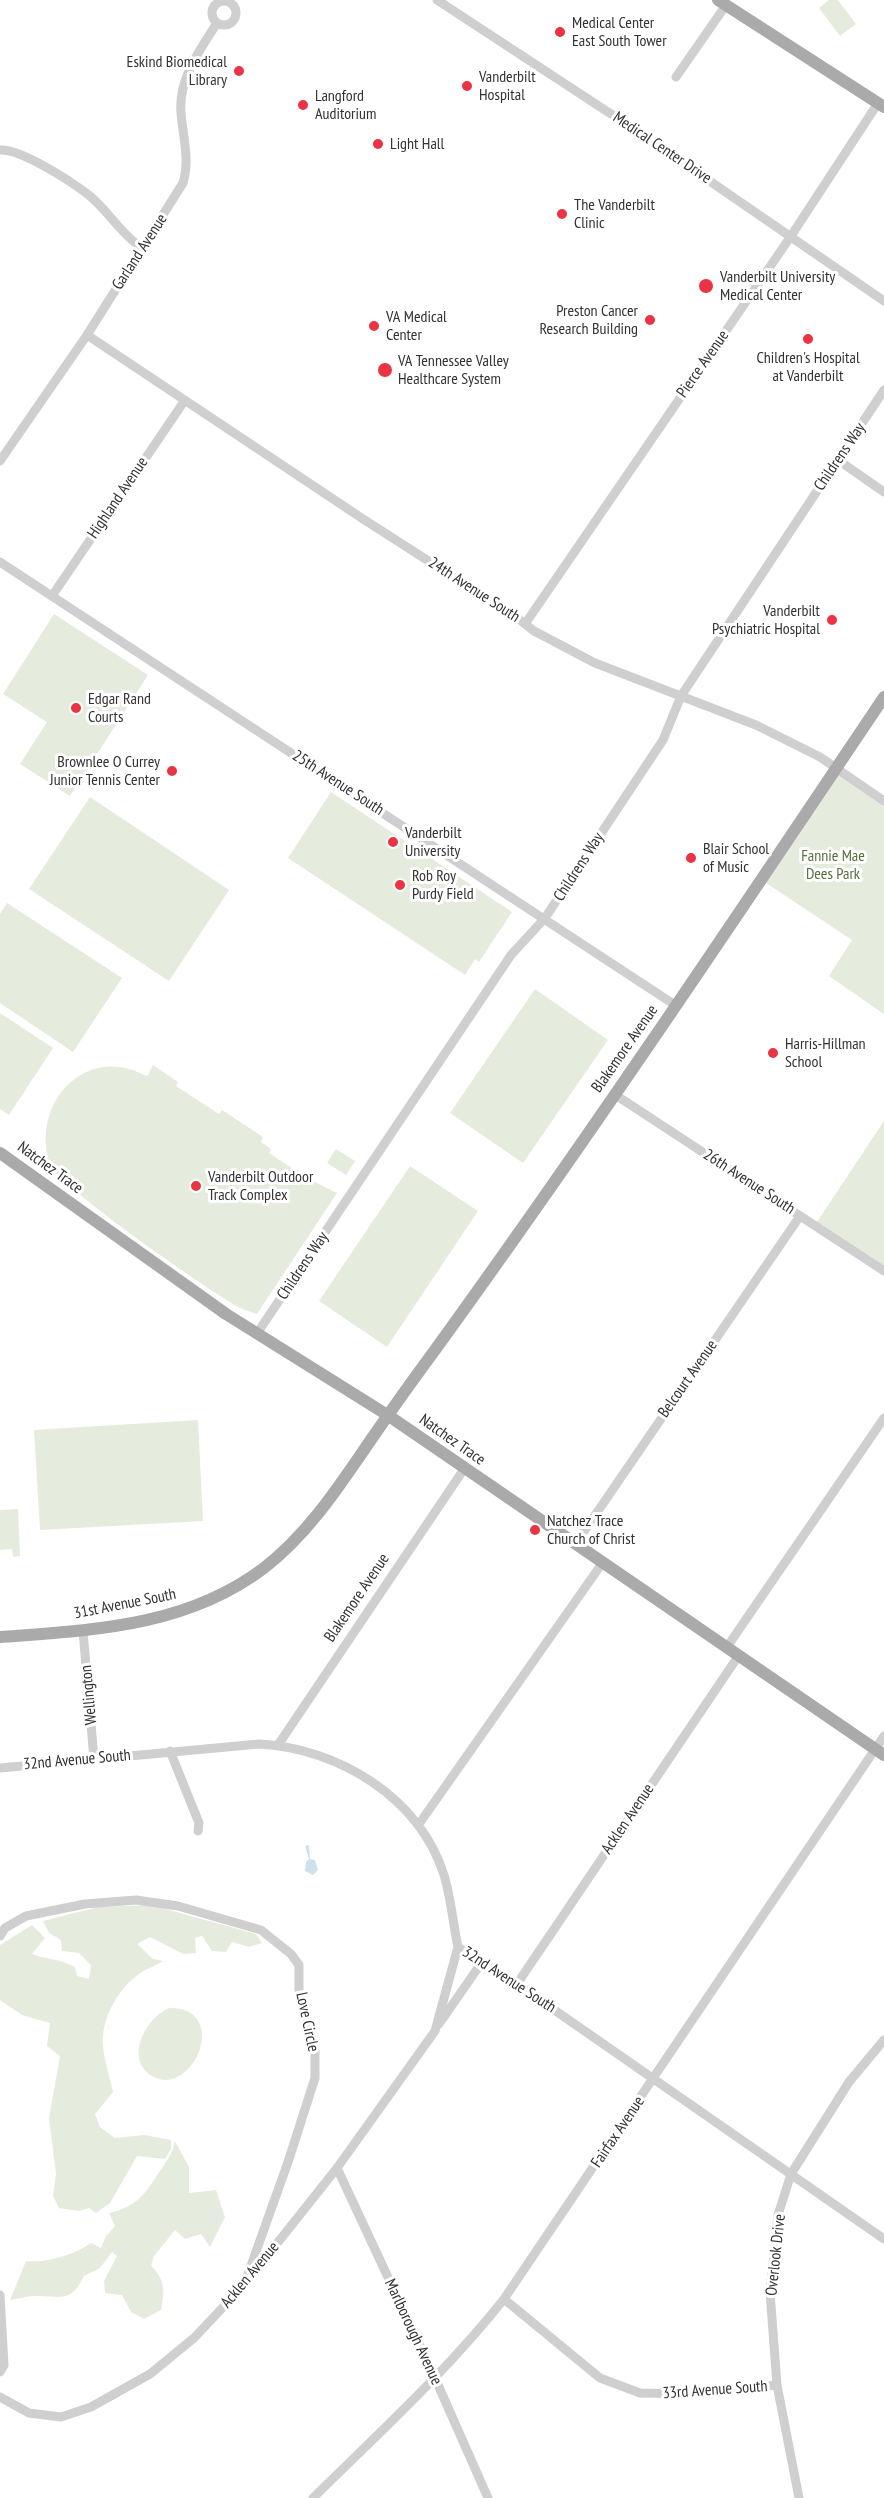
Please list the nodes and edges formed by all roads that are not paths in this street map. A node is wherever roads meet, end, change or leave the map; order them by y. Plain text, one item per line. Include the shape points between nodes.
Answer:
1 (437, 0) edge
2 (722, 2) edge
3 (217, 23) dead end
4 (676, 77) dead end
5 (881, 105) edge
6 (0, 150) edge
7 (791, 236) junction
8 (142, 248) junction
9 (884, 302) edge
10 (87, 335) junction
11 (884, 390) edge
12 (184, 400) junction
13 (838, 459) junction
14 (0, 461) edge
15 (884, 492) edge
16 (0, 562) edge
17 (52, 596) junction
18 (525, 624) junction
19 (681, 696) junction
20 (884, 698) edge
21 (836, 768) junction
22 (884, 801) edge
23 (545, 918) junction
24 (675, 1005) junction
25 (614, 1094) junction
26 (0, 1152) edge
27 (800, 1216) junction
28 (884, 1271) edge
29 (258, 1332) junction
30 (388, 1416) junction
31 (884, 1418) edge
32 (464, 1469) junction
33 (576, 1543) junction
34 (603, 1562) junction
35 (83, 1631) junction
36 (0, 1637) edge
37 (727, 1647) junction
38 (739, 1655) junction
39 (884, 1736) edge
40 (278, 1745) junction
41 (170, 1751) junction
42 (879, 1753) edge
43 (94, 1759) junction
44 (0, 1768) edge
45 (419, 1824) junction
46 (198, 1831) dead end
47 (0, 1936) edge
48 (458, 1947) junction
49 (482, 1962) junction
50 (517, 1984) junction
51 (435, 2031) junction
52 (884, 2040) edge
53 (654, 2079) junction
54 (337, 2168) junction
55 (791, 2174) junction
56 (884, 2239) edge
57 (244, 2285) junction
58 (0, 2295) edge
59 (504, 2299) junction
60 (0, 2373) edge
61 (435, 2378) junction
62 (777, 2385) junction
63 (0, 2397) edge
64 (313, 2498) edge
65 (488, 2498) edge
66 (799, 2498) edge

1 - 7 street, Medical Center Drive
2 - 4 street
2 - 5 main road
3 - 8 street, Garland Avenue via 185,79 180,110 187,160 183,183
5 - 7 street, Pierce Avenue
6 - 8 street via 39,163 91,196
7 - 9 street, Medical Center Drive
7 - 18 street, Pierce Avenue
8 - 10 street, Garland Avenue
10 - 12 street, 24th Avenue South
10 - 14 street, Garland Avenue
11 - 13 street, Childrens Way
12 - 17 street, Highland Avenue
12 - 18 street, 24th Avenue South
13 - 15 street
13 - 19 street, Childrens Way
16 - 17 street, 25th Avenue South
17 - 23 street, 25th Avenue South
18 - 19 street, 24th Avenue South via 596,663
19 - 21 street, 24th Avenue South via 756,725
19 - 23 street, Childrens Way via 663,740
20 - 21 main road, Blakemore Avenue
21 - 22 street, 24th Avenue South
21 - 24 main road, Blakemore Avenue
23 - 24 street, 25th Avenue South
23 - 29 street, Childrens Way via 511,955
24 - 25 main road, Blakemore Avenue
25 - 27 street, 26th Avenue South
25 - 30 main road, Blakemore Avenue
26 - 29 main road, Natchez Trace via 226,1314
27 - 28 street, 26th Avenue South
27 - 33 street, Belcourt Avenue
29 - 30 main road, Natchez Trace
30 - 32 main road, Natchez Trace
30 - 35 main road, 31st Avenue South via 293,1543 262,1569 200,1605 166,1617
31 - 37 street
32 - 33 main road, Natchez Trace
32 - 40 street, Blakemore Avenue
33 - 34 main road, Natchez Trace
34 - 37 main road, Natchez Trace
34 - 45 street
35 - 36 main road, 31st Avenue South
35 - 43 street, Wellington
37 - 38 main road, Natchez Trace
38 - 42 main road, Natchez Trace
38 - 50 street, Acklen Avenue
39 - 42 street, Fairfax Avenue
40 - 41 street, 32nd Avenue South
40 - 45 street, 32nd Avenue South via 350,1768 386,1792
41 - 43 street, 32nd Avenue South
41 - 46 street via 199,1823
42 - 53 street, Fairfax Avenue
43 - 44 street, 32nd Avenue South
45 - 48 street, 32nd Avenue South via 444,1875
47 - 57 street, Love Circle via 5,1928 26,1917 85,1904 136,1900 178,1906 261,1930 299,1965 299,1991 315,2051 315,2078
48 - 49 street, 32nd Avenue South
48 - 51 street, Acklen Avenue
49 - 50 street, 32nd Avenue South
49 - 51 street, Acklen Avenue
50 - 53 street, 32nd Avenue South
51 - 54 street, Acklen Avenue
52 - 55 street, Overlook Drive via 849,2082
53 - 55 street, 32nd Avenue South
53 - 59 street, Fairfax Avenue
54 - 57 street, Acklen Avenue
54 - 61 street, Marlborough Avenue
55 - 56 street, 32nd Avenue South
55 - 62 street, Overlook Drive via 778,2215 770,2292
57 - 63 street, Acklen Avenue via 194,2338 150,2374 91,2407 61,2417 29,2413
58 - 60 street via 4,2365
59 - 61 street, Fairfax Avenue
59 - 62 street, 33rd Avenue South via 600,2378 640,2393 692,2394
61 - 64 street, Fairfax Avenue
61 - 65 street, Marlborough Avenue
62 - 66 street, Overlook Drive

